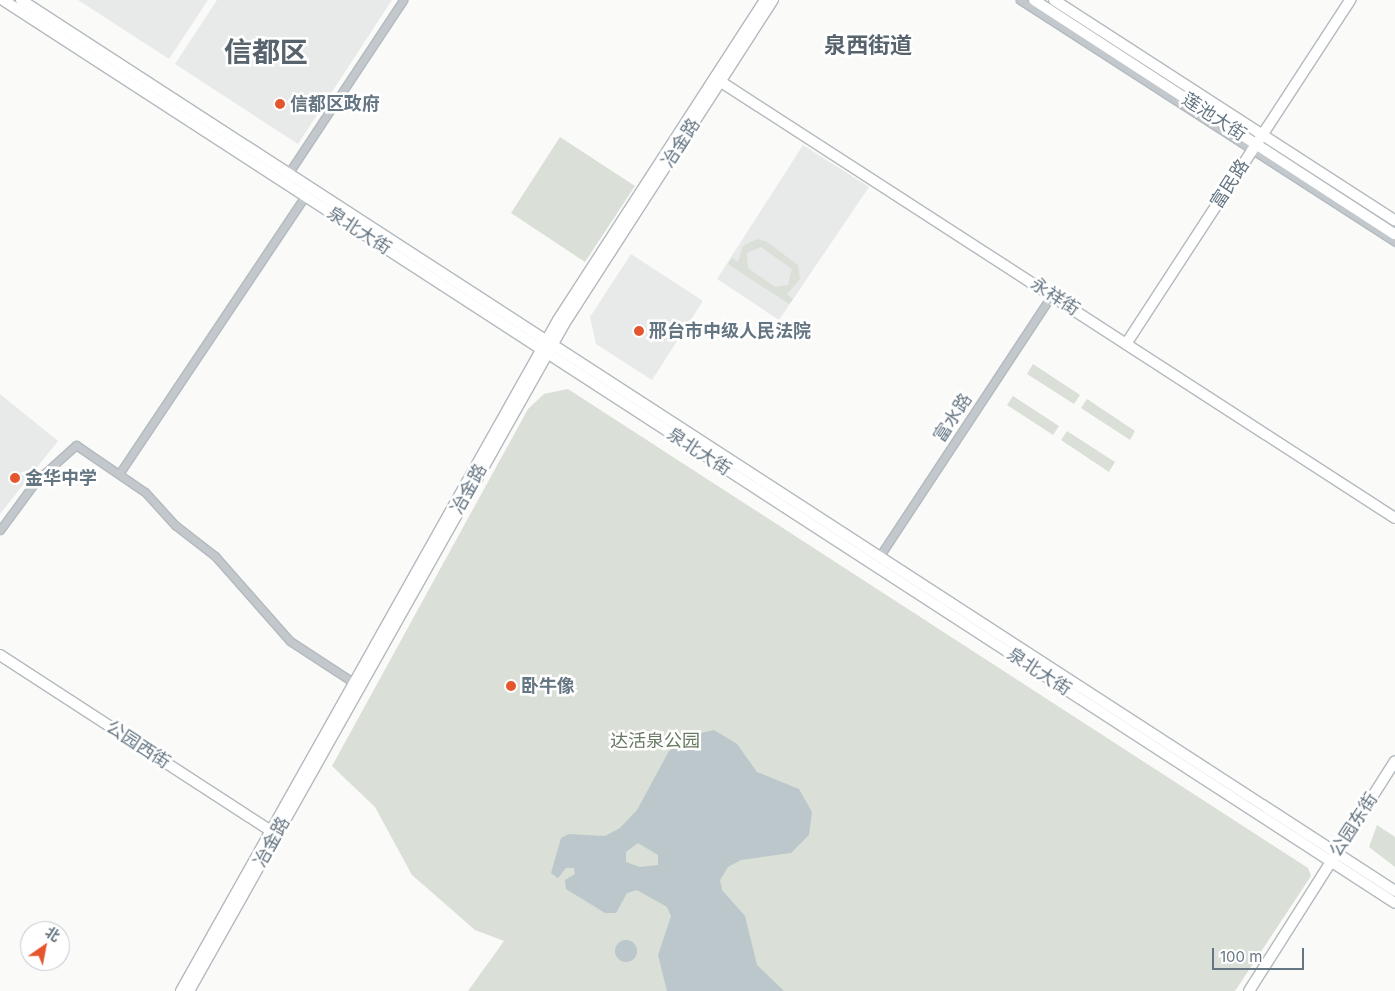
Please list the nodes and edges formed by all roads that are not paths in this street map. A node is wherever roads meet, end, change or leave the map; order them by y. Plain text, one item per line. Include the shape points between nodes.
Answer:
1 (3, 0) edge
2 (22, 0) edge
3 (403, 0) edge
4 (765, 0) edge
5 (773, 0) edge
6 (1020, 0) edge
7 (1034, 0) edge
8 (1054, 0) edge
9 (1342, 0) edge
10 (1350, 0) edge
11 (718, 79) junction
12 (1254, 141) junction
13 (286, 177) junction
14 (305, 196) junction
15 (1395, 221) edge
16 (1395, 234) edge
17 (1395, 242) edge
18 (1052, 296) junction
19 (1124, 342) junction
20 (546, 347) junction
21 (119, 474) junction
22 (1395, 518) edge
23 (0, 530) edge
24 (879, 557) junction
25 (0, 656) edge
26 (353, 682) junction
27 (1395, 761) edge
28 (1395, 773) edge
29 (273, 833) junction
30 (1335, 858) junction
31 (1395, 891) edge
32 (1395, 903) edge
33 (181, 991) edge
34 (189, 991) edge
35 (1249, 991) edge

1 - 13 main road, 泉北大街
2 - 13 main road, 泉北大街
3 - 13 street
4 - 11 main road, 冶金路
5 - 11 main road, 冶金路
6 - 12 street
7 - 12 main road, 莲池大街
8 - 12 main road, 莲池大街
9 - 12 main road, 富民路
10 - 12 main road, 富民路
11 - 18 main road, 永祥街
11 - 20 main road, 冶金路
12 - 15 main road, 莲池大街
12 - 16 main road, 莲池大街
12 - 17 street
12 - 19 main road, 富民路
13 - 14 main road, 泉北大街
13 - 20 main road, 泉北大街
14 - 20 main road, 泉北大街
14 - 21 street
18 - 19 main road, 永祥街
18 - 24 street, 富水路
19 - 22 main road, 永祥街
20 - 24 main road, 泉北大街
20 - 26 main road, 冶金路
20 - 29 main road, 冶金路
20 - 30 main road, 泉北大街
21 - 23 street via 76,446 36,481
21 - 26 street via 215,556 290,641
24 - 30 main road, 泉北大街
25 - 29 main road, 公园西街
26 - 29 main road, 冶金路
27 - 30 main road, 公园东街
28 - 30 main road, 公园东街
29 - 33 main road, 冶金路
29 - 34 main road, 冶金路
30 - 31 main road, 泉北大街
30 - 32 main road, 泉北大街
30 - 35 main road, 公园东街

